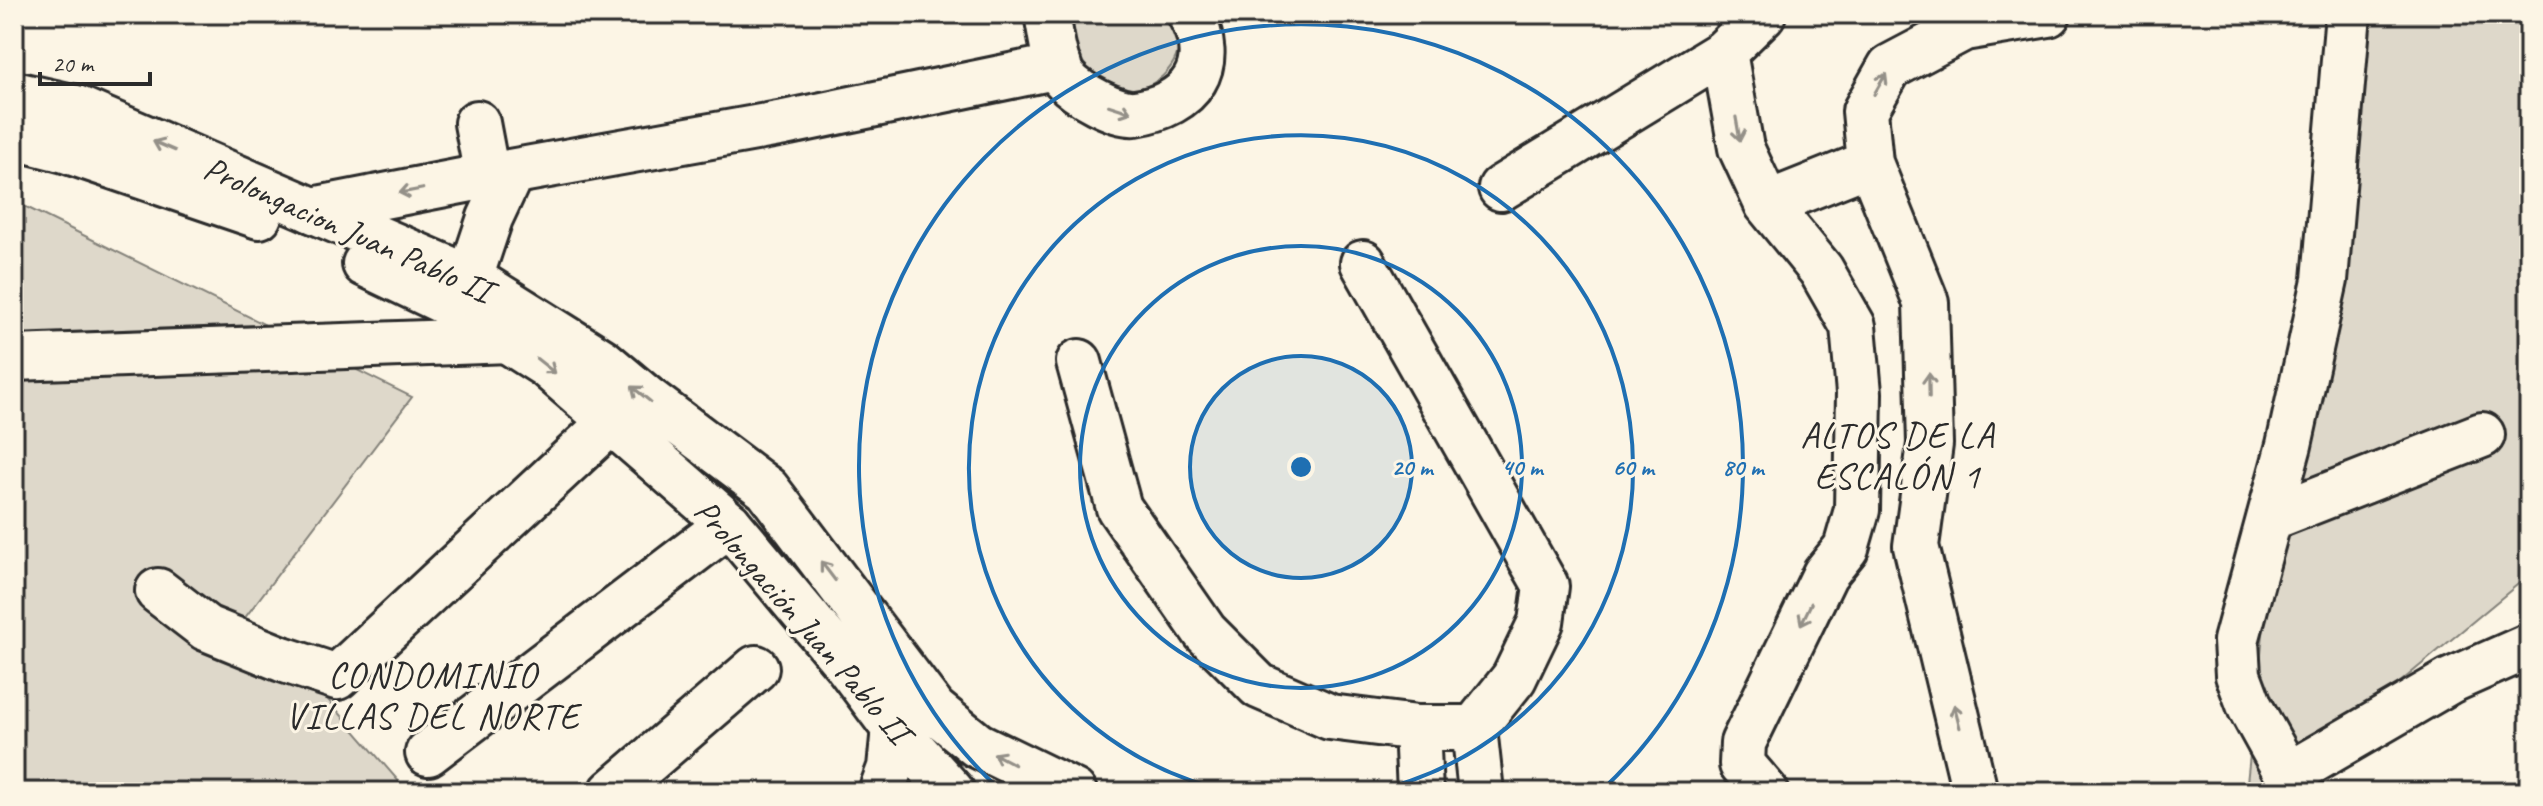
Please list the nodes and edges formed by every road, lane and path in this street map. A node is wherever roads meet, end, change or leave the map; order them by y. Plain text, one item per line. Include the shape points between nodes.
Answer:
1 (1047, 14) edge
2 (1190, 14) edge
3 (1763, 14) edge
4 (2048, 14) edge
5 (2348, 14) edge
6 (1724, 52) junction
7 (1059, 66) junction
8 (14, 94) edge
9 (477, 123) dead end
10 (14, 137) edge
11 (1870, 163) junction
12 (499, 174) junction
13 (1501, 188) dead end
14 (1767, 204) junction
15 (312, 210) junction
16 (1363, 263) dead end
17 (470, 278) junction
18 (510, 340) junction
19 (14, 358) edge
20 (1079, 362) dead end
21 (612, 421) junction
22 (2482, 435) dead end
23 (2270, 518) junction
24 (729, 524) junction
25 (1916, 546) junction
26 (1846, 548) junction
27 (158, 591) dead end
28 (2529, 646) edge
29 (756, 668) dead end
30 (894, 728) junction
31 (1417, 728) junction
32 (1474, 728) junction
33 (428, 753) dead end
34 (2293, 784) edge
35 (612, 792) edge
36 (881, 792) edge
37 (952, 792) edge
38 (1074, 792) edge
39 (1420, 792) edge
40 (1481, 792) edge
41 (1766, 792) edge
42 (1975, 792) edge

1 - 7 street
7 -> 2 street via 1064,78 1087,98 1132,114 1178,100 1198,78 1204,51
3 - 6 street
11 -> 4 street via 1865,111 1890,67 1964,28
5 - 23 street via 2325,280
6 - 13 street
6 -> 14 street via 1741,148
7 - 12 street
15 -> 8 street, Prolongacion Juan Pablo II via 76,108
9 - 12 street
10 - 18 street, Prolongación Juan Pablo II via 252,213 455,307
11 - 14 street
25 -> 11 street via 1930,444 1926,302
12 -> 15 street
12 - 17 street
14 - 26 street via 1821,270 1853,326 1859,393 1857,510
15 - 17 street, Prolongacion Juan Pablo II
16 - 32 street via 1546,586 1541,622 1514,678
38 -> 17 street, Prolongacion Juan Pablo II via 977,745 934,710 767,489 602,361
18 - 19 street
18 -> 21 street, Prolongación Juan Pablo II
20 - 31 street via 1119,508 1205,632 1259,686 1330,717
21 - 24 street, Prolongación Juan Pablo II
21 - 27 street via 337,677 206,628
22 - 23 street
23 - 34 street via 2236,641 2238,675
24 - 30 street, Prolongación Juan Pablo II
24 - 33 street
25 - 26 street
42 -> 25 street
26 -> 41 street via 1825,574 1743,743 1742,764
28 - 34 street via 2450,681
29 - 35 street
30 - 36 street via 890,768
30 - 37 street, Prolongación Juan Pablo II
31 - 32 street
31 - 39 street
32 - 40 street

